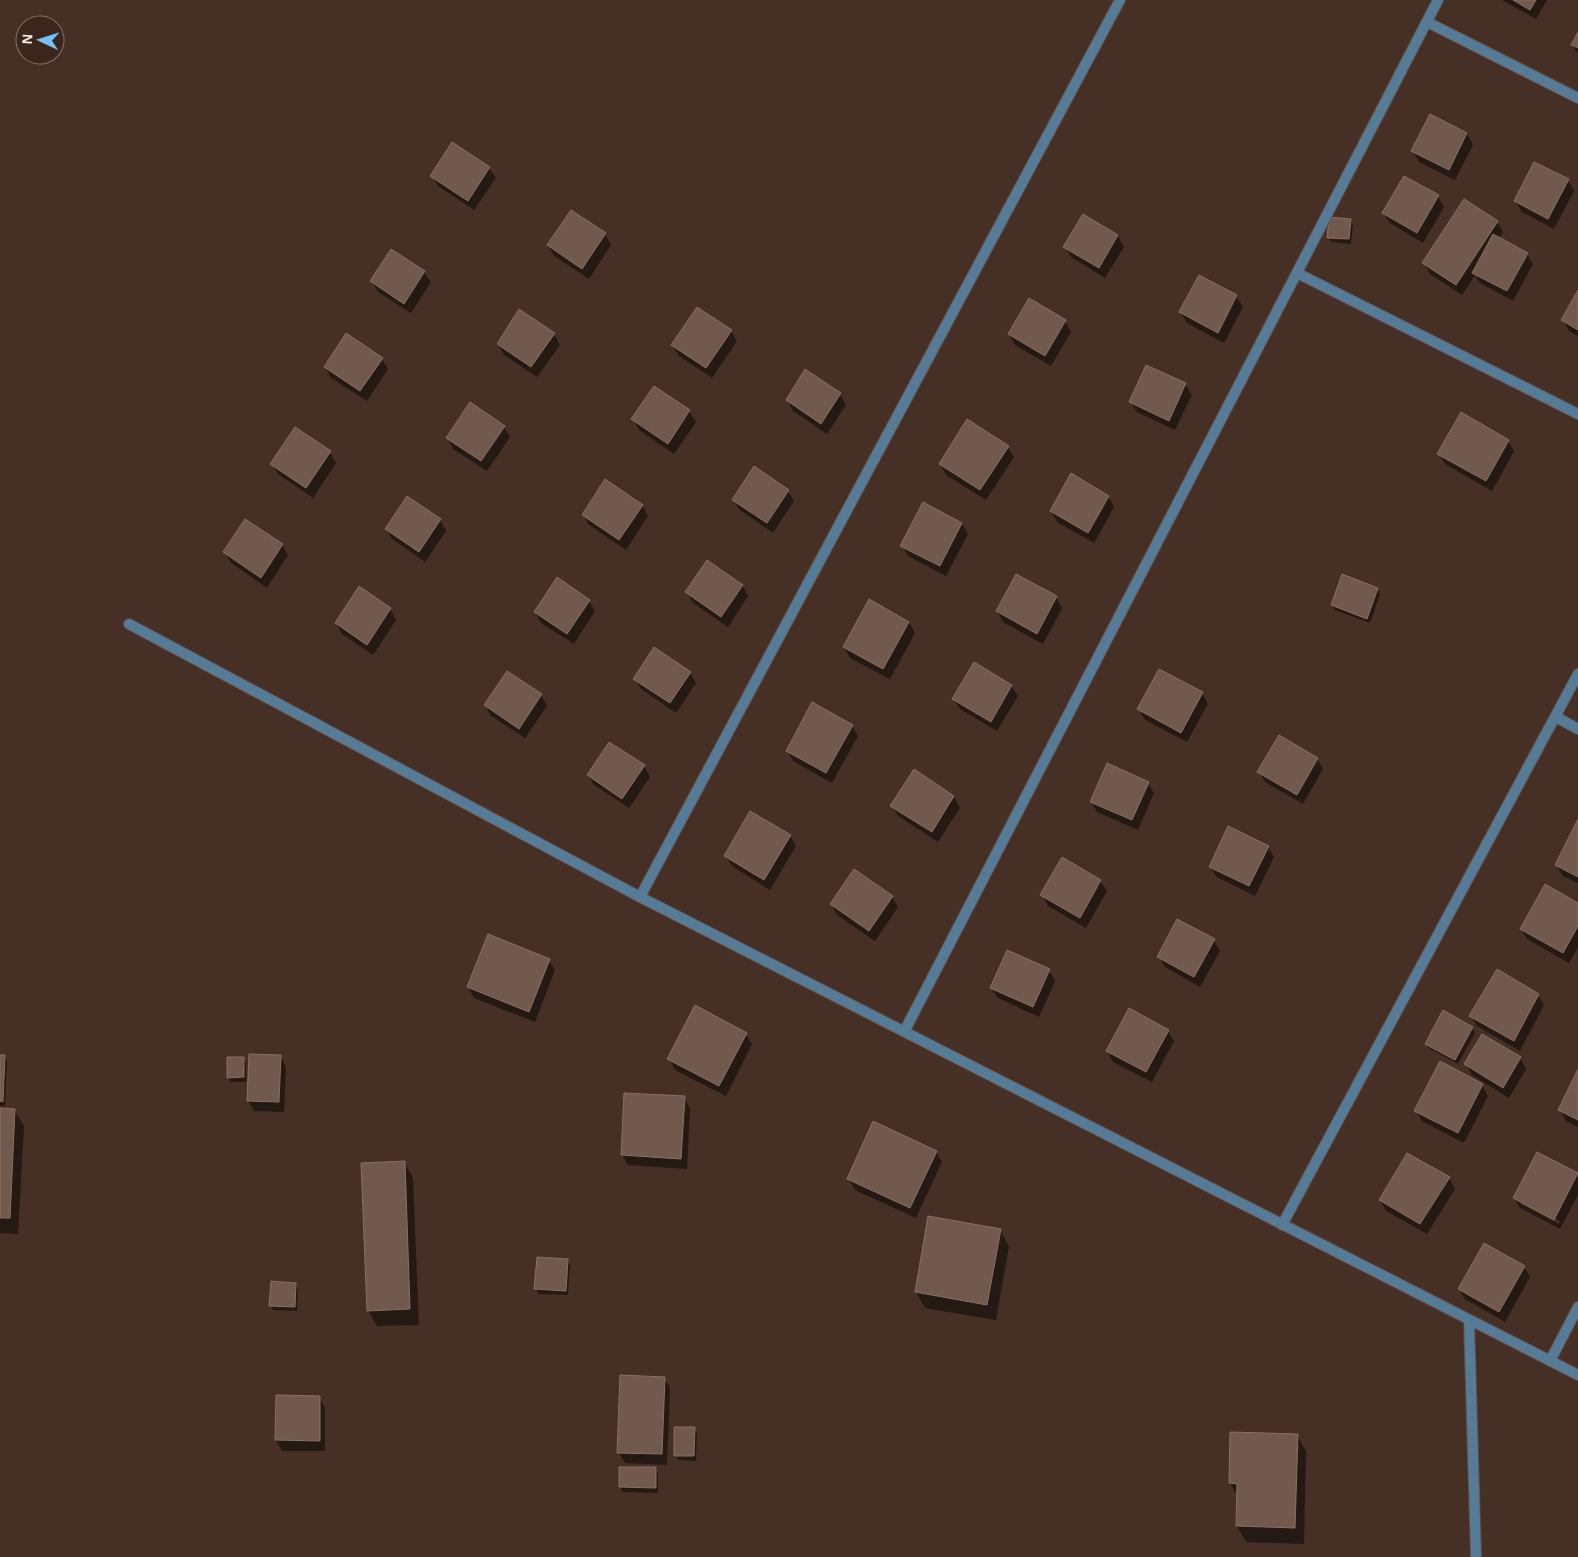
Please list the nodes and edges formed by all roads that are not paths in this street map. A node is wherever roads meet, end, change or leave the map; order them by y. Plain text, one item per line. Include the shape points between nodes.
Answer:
1 (1120, 0) edge
2 (1438, 0) edge
3 (1427, 22) junction
4 (1578, 98) edge
5 (1297, 273) junction
6 (1578, 414) edge
7 (129, 624) dead end
8 (1578, 674) edge
9 (1556, 717) junction
10 (1578, 729) edge
11 (640, 897) junction
12 (905, 1030) junction
13 (1282, 1225) junction
14 (1578, 1307) edge
15 (1469, 1320) junction
16 (1550, 1361) junction
17 (1578, 1375) edge
18 (1476, 1557) edge

1 - 11 street
2 - 3 street
3 - 4 street
3 - 5 street
5 - 6 street
5 - 12 street
7 - 11 street
8 - 9 street
9 - 10 street
9 - 13 street
11 - 12 street
12 - 13 street
13 - 15 street
14 - 16 street
15 - 16 street
15 - 18 street
16 - 17 street

